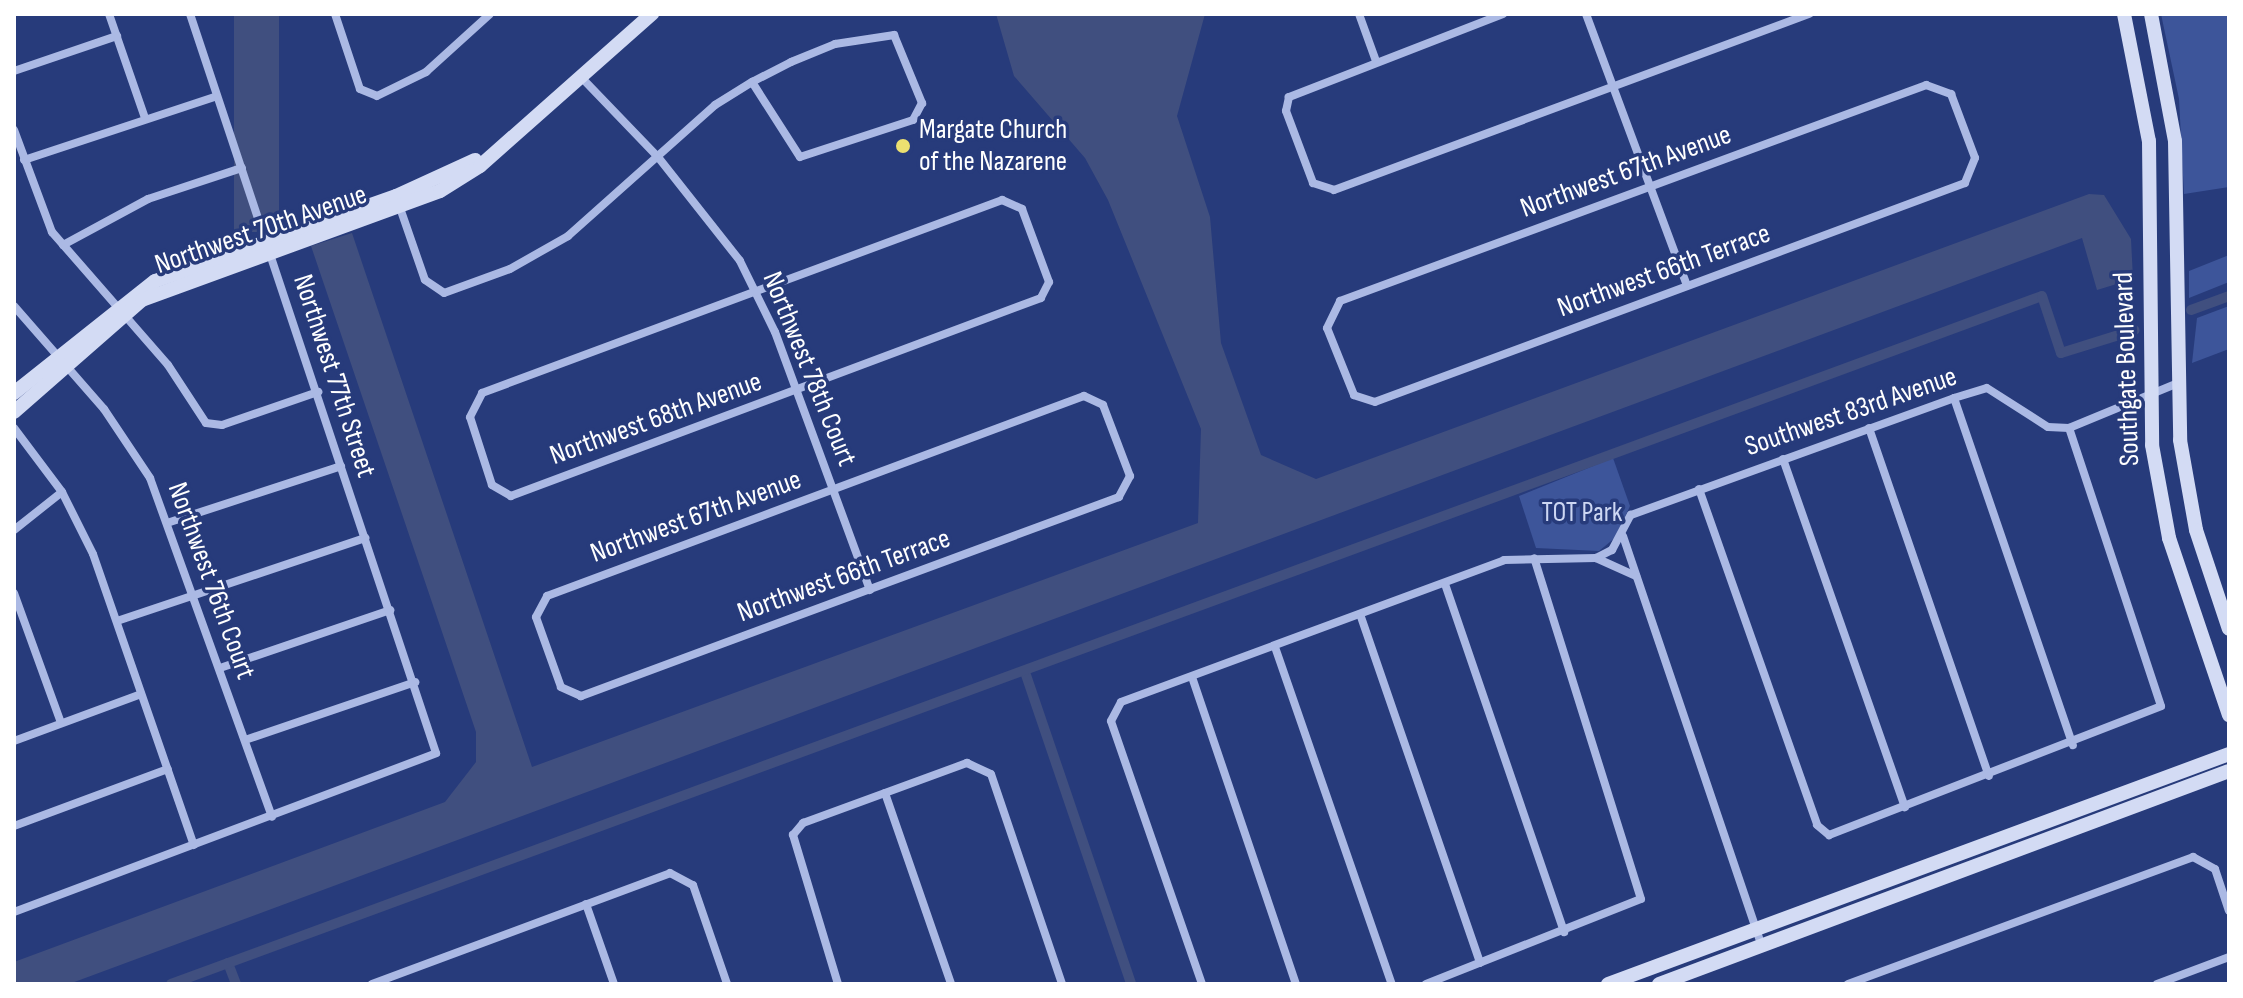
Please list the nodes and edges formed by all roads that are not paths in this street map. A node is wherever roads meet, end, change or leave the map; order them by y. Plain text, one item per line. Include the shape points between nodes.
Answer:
1 (109, 14) edge
2 (190, 14) edge
3 (335, 14) edge
4 (490, 14) edge
5 (652, 14) edge
6 (1359, 14) edge
7 (1473, 14) edge
8 (1503, 14) edge
9 (1586, 14) edge
10 (1809, 14) edge
11 (2124, 14) edge
12 (2151, 14) edge
13 (1477, 24) junction
14 (117, 36) junction
15 (1376, 61) junction
16 (14, 71) edge
17 (580, 76) junction
18 (752, 82) junction
19 (1942, 85) joint
20 (1612, 87) junction
21 (217, 96) junction
22 (145, 118) junction
23 (14, 130) edge
24 (658, 157) junction
25 (24, 160) junction
26 (242, 168) junction
27 (1650, 187) junction
28 (399, 203) junction
29 (63, 245) junction
30 (268, 248) junction
31 (1687, 286) junction
32 (757, 292) junction
33 (14, 306) edge
34 (121, 311) junction
35 (63, 359) junction
36 (2178, 383) junction
37 (797, 390) junction
38 (318, 392) junction
39 (14, 393) edge
40 (2150, 395) junction
41 (1954, 398) junction
42 (1096, 399) joint
43 (1364, 400) joint
44 (14, 412) edge
45 (14, 428) edge
46 (1869, 428) junction
47 (2069, 428) junction
48 (1783, 459) junction
49 (341, 466) junction
50 (1699, 489) junction
51 (834, 490) junction
52 (62, 492) junction
53 (170, 522) junction
54 (14, 530) edge
55 (1623, 536) junction
56 (365, 538) junction
57 (1534, 558) junction
58 (1596, 558) junction
59 (1636, 576) junction
60 (1445, 584) junction
61 (870, 590) junction
62 (14, 593) edge
63 (195, 596) junction
64 (390, 610) junction
65 (1360, 614) junction
66 (117, 621) junction
67 (2229, 629) edge
68 (1275, 647) junction
69 (220, 668) junction
70 (1192, 677) junction
71 (415, 682) junction
72 (141, 694) junction
73 (571, 696) joint
74 (2229, 715) edge
75 (61, 723) junction
76 (245, 740) junction
77 (14, 741) edge
78 (2073, 745) junction
79 (2229, 754) edge
80 (168, 769) junction
81 (2229, 771) edge
82 (1989, 776) junction
83 (885, 793) junction
84 (1905, 807) junction
85 (272, 817) junction
86 (14, 826) edge
87 (194, 845) junction
88 (586, 904) junction
89 (2229, 911) edge
90 (14, 912) edge
91 (1756, 929) junction
92 (1564, 932) junction
93 (1762, 946) junction
94 (2229, 957) edge
95 (1480, 963) junction
96 (1654, 967) junction
97 (372, 984) edge
98 (614, 984) edge
99 (727, 984) edge
100 (838, 984) edge
101 (951, 984) edge
102 (1062, 984) edge
103 (1202, 984) edge
104 (1296, 984) edge
105 (1392, 984) edge
106 (1426, 984) edge
107 (1608, 984) edge
108 (1659, 984) edge
109 (1848, 984) edge
110 (2157, 984) edge

1 - 14 street
2 - 21 street, Northwest 77th Street
3 - 4 street via 368,95 426,72
5 - 17 street, Northwest 70th Avenue
6 - 15 street
7 - 13 street
8 - 13 street
9 - 20 street
10 - 20 street
11 - 40 street, Southgate Boulevard via 2149,141
12 - 36 street, Southgate Boulevard via 2175,141
13 - 15 street
14 - 16 street
14 - 22 street
15 - 20 street via 1289,97 1286,111 1313,183 1324,189
17 - 24 street, Northwest 78th Court
17 - 28 street, Northwest 70th Avenue via 501,148
18 - 18 street via 800,157 913,120 920,111 894,35 835,44
18 - 24 street
19 - 27 street, Northwest 67th Avenue
19 - 31 street, Northwest 66th Terrace via 1975,158 1974,172 1965,183
20 - 27 street
21 - 22 street
21 - 26 street, Northwest 77th Street
22 - 25 street
23 - 25 street
24 - 28 street via 537,255 471,286 433,290
24 - 32 street, Northwest 78th Court via 710,218
25 - 29 street via 42,215
26 - 29 street via 148,199
26 - 30 street, Northwest 77th Street
27 - 31 street
27 - 43 street, Northwest 67th Avenue via 1340,301 1329,312 1327,328 1354,395
28 - 30 street, Northwest 70th Avenue
29 - 34 street
30 - 34 street, Northwest 70th Avenue
30 - 38 street, Northwest 77th Street
31 - 43 street, Northwest 66th Terrace
32 - 37 street, Northwest 78th Court
32 - 37 street, Northwest 68th Avenue via 1013,200 1022,209 1047,291
32 - 37 street, Northwest 68th Avenue via 473,402 470,417 492,485 511,496
33 - 35 street, Northwest 76th Court
34 - 35 street, Northwest 70th Avenue
34 - 38 street via 213,426
35 - 39 street, Northwest 70th Avenue
35 - 44 street, Northwest 70th Avenue
35 - 53 street, Northwest 76th Court via 128,440
36 - 40 street
36 - 67 street, Southgate Boulevard via 2187,493
37 - 51 street, Northwest 78th Court
38 - 49 street, Northwest 77th Street
40 - 47 street
40 - 74 street, Southgate Boulevard via 2169,538
41 - 46 street, Southwest 83rd Avenue
41 - 47 street, Southwest 83rd Avenue via 1987,388 2048,427
41 - 78 street
42 - 51 street, Northwest 67th Avenue via 1084,396
42 - 61 street, Northwest 66th Terrace via 1128,487
45 - 52 street
46 - 48 street, Southwest 83rd Avenue
46 - 82 street
47 - 78 street via 2161,706
48 - 50 street, Southwest 83rd Avenue
48 - 84 street
49 - 53 street
49 - 56 street, Northwest 77th Street
50 - 55 street, Southwest 83rd Avenue via 1631,515
50 - 84 street via 1822,832
51 - 61 street, Northwest 78th Court
51 - 73 street, Northwest 67th Avenue via 540,604 536,617 561,687
52 - 54 street
52 - 66 street
53 - 63 street, Northwest 76th Court
55 - 58 street, Southwest 83rd Avenue
55 - 59 street
56 - 63 street
56 - 64 street, Northwest 77th Street
57 - 58 street
57 - 60 street via 1504,560
57 - 92 street via 1641,899
58 - 59 street
59 - 91 street
60 - 65 street
60 - 92 street
61 - 73 street, Northwest 66th Terrace
62 - 75 street
63 - 66 street
63 - 69 street, Northwest 76th Court
64 - 69 street
64 - 71 street, Northwest 77th Street
65 - 68 street
65 - 95 street
66 - 72 street
68 - 70 street
68 - 105 street
69 - 76 street, Northwest 76th Court
70 - 103 street via 1113,711
70 - 104 street
71 - 76 street
71 - 85 street, Northwest 77th Street via 436,753
72 - 75 street
72 - 80 street
75 - 77 street
76 - 85 street, Northwest 76th Court
78 - 82 street
79 - 91 street
80 - 86 street
80 - 87 street
81 - 93 street
82 - 84 street
83 - 100 street via 803,823 793,835
83 - 101 street
83 - 102 street via 982,763
85 - 87 street
87 - 90 street
88 - 97 street
88 - 98 street
88 - 99 street via 682,875 693,885
89 - 109 street via 2204,857
91 - 93 street
91 - 96 street
92 - 95 street
93 - 108 street
94 - 110 street
95 - 106 street
96 - 107 street
96 - 108 street

